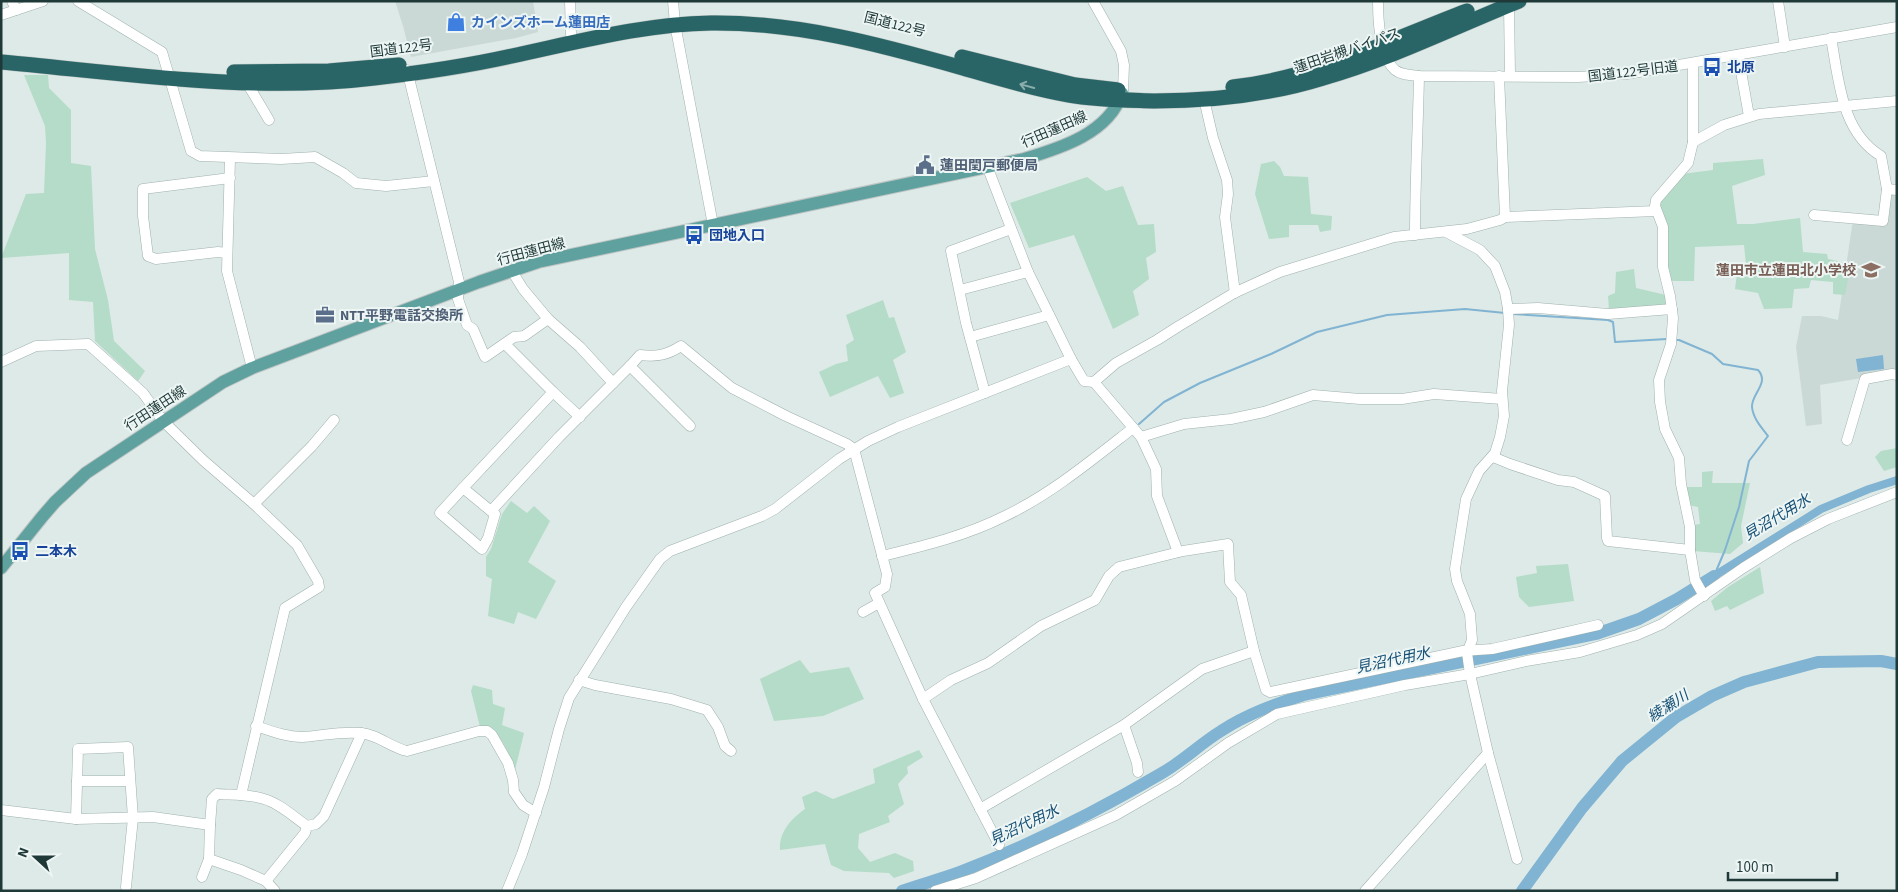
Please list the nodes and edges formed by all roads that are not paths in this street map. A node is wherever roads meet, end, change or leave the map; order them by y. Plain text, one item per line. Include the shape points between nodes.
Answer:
1 (43, 1) edge
2 (78, 1) edge
3 (570, 1) edge
4 (1093, 1) edge
5 (1378, 1) edge
6 (1778, 1) edge
7 (1507, 2) edge
8 (14, 5) edge
9 (674, 14) edge
10 (1, 15) edge
11 (1897, 27) edge
12 (571, 34) junction
13 (1831, 38) junction
14 (1785, 47) junction
15 (1384, 50) junction
16 (1, 53) edge
17 (1738, 55) junction
18 (1, 62) edge
19 (1693, 64) junction
20 (407, 69) junction
21 (168, 73) junction
22 (1419, 76) junction
23 (1499, 76) junction
24 (1510, 76) junction
25 (247, 83) junction
26 (1121, 96) junction
27 (1204, 99) junction
28 (1897, 101) edge
29 (1845, 106) junction
30 (1749, 116) junction
31 (269, 120) dead end
32 (1693, 142) junction
33 (230, 158) junction
34 (987, 166) junction
35 (230, 178) junction
36 (434, 181) junction
37 (1892, 189) edge
38 (1656, 211) junction
39 (1814, 214) dead end
40 (1505, 217) junction
41 (712, 225) junction
42 (1011, 230) junction
43 (1446, 232) junction
44 (1415, 236) junction
45 (227, 253) junction
46 (512, 271) junction
47 (1028, 272) junction
48 (960, 290) junction
49 (458, 291) junction
50 (1235, 293) junction
51 (1508, 309) junction
52 (1672, 309) junction
53 (1049, 315) junction
54 (548, 319) junction
55 (970, 337) junction
56 (505, 344) junction
57 (1071, 359) junction
58 (1, 362) edge
59 (630, 366) junction
60 (252, 368) junction
61 (1897, 375) edge
62 (1094, 382) junction
63 (613, 383) junction
64 (553, 392) junction
65 (985, 393) junction
66 (1502, 399) junction
67 (580, 417) junction
68 (334, 420) dead end
69 (163, 421) junction
70 (690, 426) dead end
71 (1133, 428) junction
72 (1141, 436) junction
73 (1847, 440) dead end
74 (854, 449) junction
75 (1493, 456) junction
76 (463, 488) junction
77 (1897, 492) edge
78 (254, 504) junction
79 (491, 511) junction
80 (1690, 550) junction
81 (1178, 552) junction
82 (882, 556) junction
83 (1, 568) edge
84 (1701, 591) junction
85 (879, 603) junction
86 (863, 612) dead end
87 (1598, 625) dead end
88 (1254, 651) junction
89 (1467, 652) junction
90 (1469, 669) junction
91 (579, 680) junction
92 (923, 699) junction
93 (1124, 725) junction
94 (256, 726) junction
95 (362, 733) junction
96 (731, 751) dead end
97 (1488, 753) junction
98 (1138, 772) dead end
99 (77, 781) junction
100 (130, 781) junction
101 (241, 795) junction
102 (980, 809) junction
103 (1, 810) edge
104 (536, 813) junction
105 (133, 818) junction
106 (76, 819) junction
107 (210, 825) junction
108 (307, 826) junction
109 (999, 845) dead end
110 (209, 859) junction
111 (1517, 859) dead end
112 (202, 876) dead end
113 (266, 881) junction
114 (126, 887) dead end
115 (275, 891) edge
116 (506, 891) edge
117 (935, 891) edge
118 (1365, 891) edge

1 - 8 street
2 - 21 street via 162,52
3 - 12 street
4 - 26 street via 1121,51 1124,65
5 - 15 street
6 - 14 street
7 - 15 highway, 蓮田岩槻バイパス
7 - 24 street
8 - 10 street
9 - 12 highway, 国道122号
9 - 20 highway, 国道122号 via 621,32 506,58
9 - 26 highway, 国道122号 via 754,14 835,25
9 - 41 street
11 - 13 street, 国道122号旧道
12 - 20 highway, 国道122号
13 - 14 street, 国道122号旧道
13 - 29 street
14 - 17 street, 国道122号旧道
15 - 22 street, 国道122号旧道 via 1396,71
15 - 26 highway, 蓮田岩槻バイパス via 1314,70 1247,84
15 - 27 highway, 蓮田岩槻バイパス via 1345,71 1301,84 1266,92
16 - 21 highway, 国道122号
17 - 19 street, 国道122号旧道
17 - 30 street
18 - 21 highway, 国道122号
19 - 24 street, 国道122号旧道 via 1599,77
19 - 32 street
20 - 21 highway, 国道122号
20 - 25 highway, 国道122号 via 329,82
20 - 36 street
21 - 25 highway, 国道122号
21 - 33 street via 191,150 200,156
22 - 23 street, 国道122号旧道
22 - 44 street
23 - 24 street, 国道122号旧道
23 - 40 street
25 - 31 street
26 - 27 highway, 蓮田岩槻バイパス
26 - 34 main road, 行田蓮田線 via 1105,121 1093,130 1044,153
27 - 50 street via 1227,180 1225,218
28 - 29 street
29 - 30 street
29 - 37 street via 1861,140 1881,156
30 - 32 street
32 - 38 street via 1688,163 1656,200
33 - 35 street
33 - 36 street via 315,157 356,183 386,186
34 - 41 main road, 行田蓮田線
34 - 42 street
35 - 45 street
35 - 45 street via 143,189 148,256
36 - 49 street via 459,282
37 - 39 street via 1883,221
38 - 40 street
38 - 52 street via 1663,227 1663,267
40 - 43 street
41 - 46 main road, 行田蓮田線 via 538,262
42 - 47 street
42 - 48 street via 951,250
43 - 44 street
43 - 51 street via 1480,250 1495,266
44 - 50 street via 1394,237 1305,264
45 - 60 street via 227,270
46 - 49 main road, 行田蓮田線
46 - 54 street
47 - 48 street
47 - 53 street
48 - 55 street
49 - 56 street via 467,325 473,329 485,357
49 - 60 main road, 行田蓮田線
50 - 62 street via 1116,363
51 - 52 street via 1608,314
51 - 66 street
52 - 80 street via 1672,336 1658,389 1665,429 1679,458 1690,527
53 - 55 street
53 - 57 street
54 - 56 street via 524,336
54 - 63 street
55 - 65 street
56 - 64 street
57 - 62 street via 1084,381
57 - 65 street
58 - 69 street via 36,346 88,344 143,393
59 - 63 street
59 - 70 street
59 - 74 street via 640,355 662,356 681,346 732,388
60 - 69 main road, 行田蓮田線 via 223,382
61 - 73 street via 1864,379
62 - 71 street
63 - 67 street
64 - 67 street
64 - 76 street
65 - 74 street via 898,427
66 - 72 street via 1434,394 1402,399 1313,395 1264,412 1184,424
66 - 75 street via 1504,416
67 - 79 street
68 - 78 street
69 - 78 street
69 - 83 main road, 行田蓮田線 via 71,486
71 - 72 street
71 - 82 street via 1030,503 1002,518 944,540
72 - 81 street via 1156,469 1157,496
74 - 82 street
74 - 91 street via 762,516 670,551 660,559
75 - 80 street via 1558,480 1574,482 1605,496 1608,541
75 - 89 street via 1479,471 1466,499 1455,569 1456,581 1470,614 1472,640
76 - 79 street
76 - 79 street via 440,512 482,549 495,514
77 - 84 street via 1828,519
78 - 94 street via 297,545 319,587 285,608
80 - 84 street
81 - 88 street via 1228,544 1230,582 1241,595
81 - 92 street via 1119,567 1109,576 1095,600 1041,626 988,663 952,680
82 - 85 street via 887,574 885,586 875,593
84 - 90 street via 1662,624 1620,640 1580,652
85 - 86 street
85 - 92 street
87 - 89 street
88 - 89 street via 1266,690 1270,692
88 - 93 street via 1202,669
89 - 90 street
90 - 97 street
90 - 117 street via 1277,714 1116,814 976,878
91 - 96 street via 707,710 725,746
91 - 104 street via 567,705
92 - 102 street
93 - 98 street
93 - 102 street
94 - 95 street via 285,736
94 - 101 street
95 - 104 street via 407,751 479,730 492,734 508,763 519,801
95 - 108 street via 324,816 316,824
97 - 111 street
97 - 118 street
99 - 100 street
99 - 100 street via 78,749 128,747
99 - 106 street
100 - 105 street
101 - 107 street via 217,794 212,799
101 - 108 street via 274,803
102 - 109 street
103 - 106 street
104 - 116 street
105 - 106 street
105 - 107 street via 153,817
105 - 114 street
107 - 110 street
108 - 113 street via 305,833
110 - 112 street
110 - 113 street
113 - 115 street

